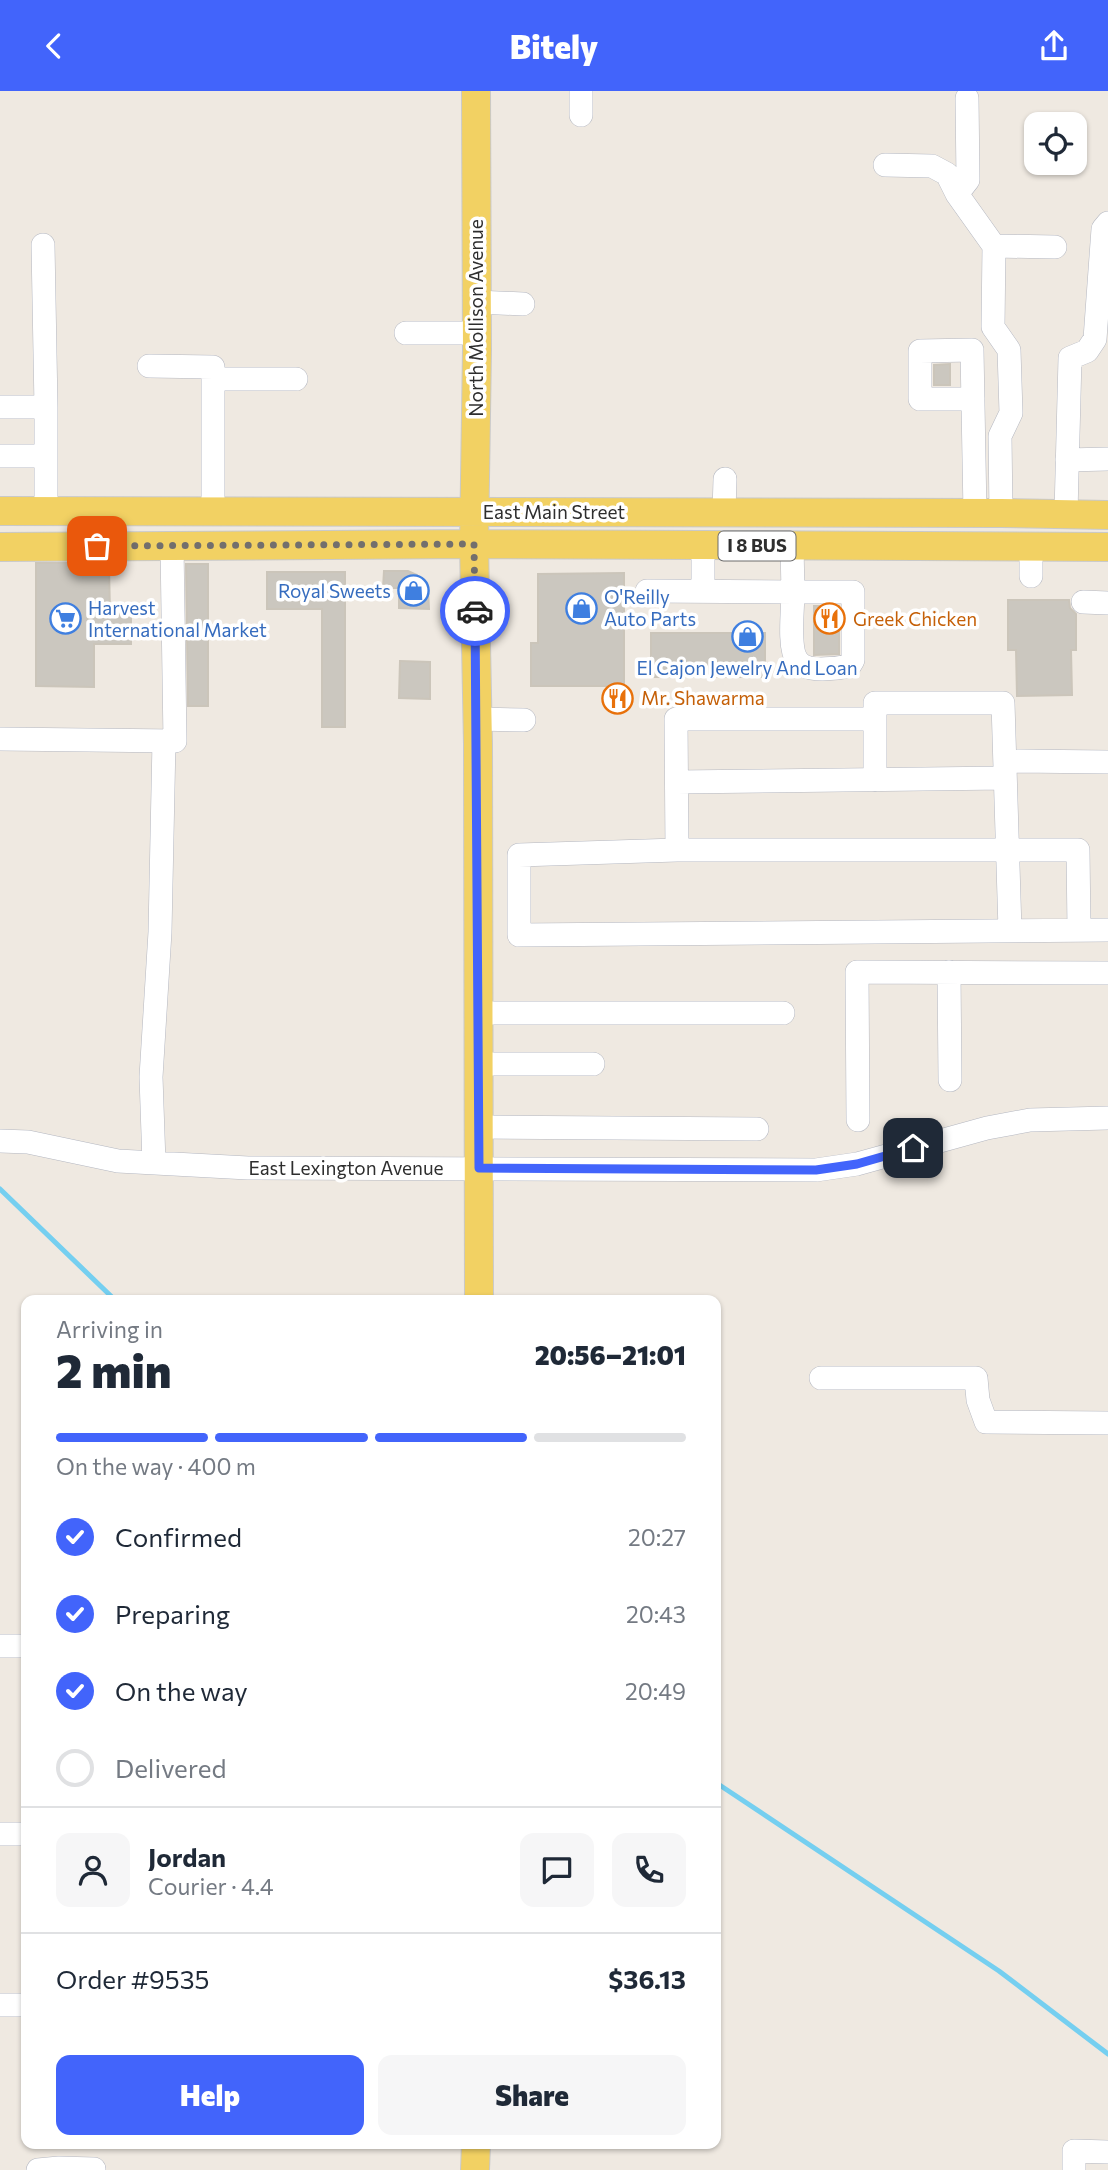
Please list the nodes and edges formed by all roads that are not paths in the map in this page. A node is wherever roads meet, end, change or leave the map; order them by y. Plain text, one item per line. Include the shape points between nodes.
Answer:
1 (476, 91) edge
2 (581, 91) edge
3 (967, 98) dead end
4 (581, 115) dead end
5 (885, 165) dead end
6 (957, 194) junction
7 (1108, 223) edge
8 (43, 245) dead end
9 (994, 246) junction
10 (1055, 247) dead end
11 (476, 302) junction
12 (523, 303) dead end
13 (406, 333) dead end
14 (477, 333) junction
15 (149, 366) dead end
16 (213, 379) junction
17 (296, 380) dead end
18 (973, 399) dead end
19 (0, 407) edge
20 (46, 407) junction
21 (0, 456) edge
22 (46, 456) junction
23 (1108, 459) edge
24 (1067, 460) junction
25 (725, 479) dead end
26 (0, 511) edge
27 (46, 511) junction
28 (213, 511) junction
29 (474, 511) junction
30 (724, 512) junction
31 (988, 513) junction
32 (1066, 513) junction
33 (1108, 515) edge
34 (474, 544) junction
35 (703, 545) junction
36 (46, 546) junction
37 (172, 546) junction
38 (792, 546) junction
39 (0, 547) edge
40 (1031, 547) junction
41 (1108, 547) edge
42 (1031, 576) dead end
43 (647, 591) dead end
44 (703, 591) junction
45 (793, 592) junction
46 (1083, 603) dead end
47 (1108, 603) edge
48 (477, 719) junction
49 (875, 719) junction
50 (524, 720) dead end
51 (0, 739) edge
52 (164, 741) junction
53 (1108, 762) edge
54 (1005, 769) junction
55 (875, 780) junction
56 (677, 782) junction
57 (1007, 849) junction
58 (677, 850) junction
59 (1010, 930) junction
60 (1079, 930) junction
61 (1108, 930) edge
62 (949, 972) junction
63 (1108, 973) edge
64 (479, 1013) junction
65 (783, 1013) dead end
66 (479, 1064) junction
67 (593, 1064) dead end
68 (950, 1080) dead end
69 (1108, 1118) edge
70 (858, 1120) dead end
71 (479, 1127) junction
72 (757, 1129) dead end
73 (0, 1142) edge
74 (154, 1163) junction
75 (479, 1168) junction
76 (479, 1295) edge
77 (821, 1378) dead end
78 (1108, 1423) edge
79 (0, 1646) edge
80 (21, 1646) edge
81 (0, 1834) edge
82 (21, 1834) edge
83 (0, 2005) edge
84 (21, 2005) edge
85 (475, 2149) edge
86 (1108, 2152) edge
87 (94, 2169) edge
88 (38, 2170) edge
89 (475, 2170) edge
90 (1074, 2170) edge

1 - 11 main road, North Mollison Avenue
2 - 4 street
3 - 6 street via 968,180
5 - 6 street via 932,166 947,174
6 - 9 street
7 - 24 street via 1103,229 1096,339 1087,351 1070,358
8 - 20 street
9 - 10 street
9 - 31 street via 993,327 1009,350 1010,413 1000,436
11 - 12 street
11 - 14 main road, North Mollison Avenue
13 - 14 street
14 - 29 main road, North Mollison Avenue
15 - 16 street via 213,366
16 - 17 street
16 - 28 street
18 - 31 street
19 - 20 street
20 - 22 street
21 - 22 street
22 - 27 street
23 - 24 street
24 - 32 street
25 - 30 street
26 - 27 main road, East Main Street / I 8 BUS
27 - 28 main road, East Main Street / I 8 BUS
27 - 36 main road
28 - 29 main road, East Main Street / I 8 BUS
29 - 30 main road, East Main Street / I 8 BUS
29 - 34 main road, North Mollison Avenue
30 - 31 main road, East Main Street / I 8 BUS
31 - 32 main road, East Main Street / I 8 BUS
32 - 33 main road, East Main Street / I 8 BUS
34 - 35 main road, East Main Street / I 8 BUS
34 - 37 main road, East Main Street / I 8 BUS
34 - 48 main road, North Mollison Avenue
35 - 38 main road, East Main Street / I 8 BUS
35 - 44 street
36 - 37 main road, East Main Street / I 8 BUS
36 - 39 main road, East Main Street / I 8 BUS
37 - 52 street via 175,741
38 - 40 main road, East Main Street / I 8 BUS
38 - 45 street
40 - 41 main road, East Main Street / I 8 BUS
40 - 42 street
43 - 44 street
44 - 45 street
45 - 45 street via 853,592 850,666 815,669 797,661
46 - 47 street
48 - 50 street
48 - 64 main road, North Mollison Avenue
49 - 54 street via 875,703 1003,703
49 - 55 street
49 - 56 street via 676,719
51 - 52 street
52 - 74 street via 151,1077
53 - 54 street
54 - 55 street
54 - 57 street
55 - 56 street
56 - 58 street
57 - 58 street
57 - 59 street
57 - 60 street via 1078,850
58 - 59 street via 519,855 519,935
59 - 60 street
60 - 61 street
62 - 63 street
62 - 68 street
62 - 70 street via 857,972
64 - 65 street
64 - 66 main road, North Mollison Avenue
66 - 67 street
66 - 71 main road, North Mollison Avenue
69 - 75 street, East Lexington Avenue via 1030,1120 816,1170
71 - 72 street
71 - 75 main road, North Mollison Avenue
73 - 74 street, East Lexington Avenue via 27,1142 118,1161
74 - 75 street, East Lexington Avenue via 248,1168
75 - 76 main road, North Mollison Avenue
77 - 78 street via 976,1378 986,1422
79 - 80 street
81 - 82 street
83 - 84 street
85 - 89 main road
86 - 90 street via 1074,2151
87 - 88 street

